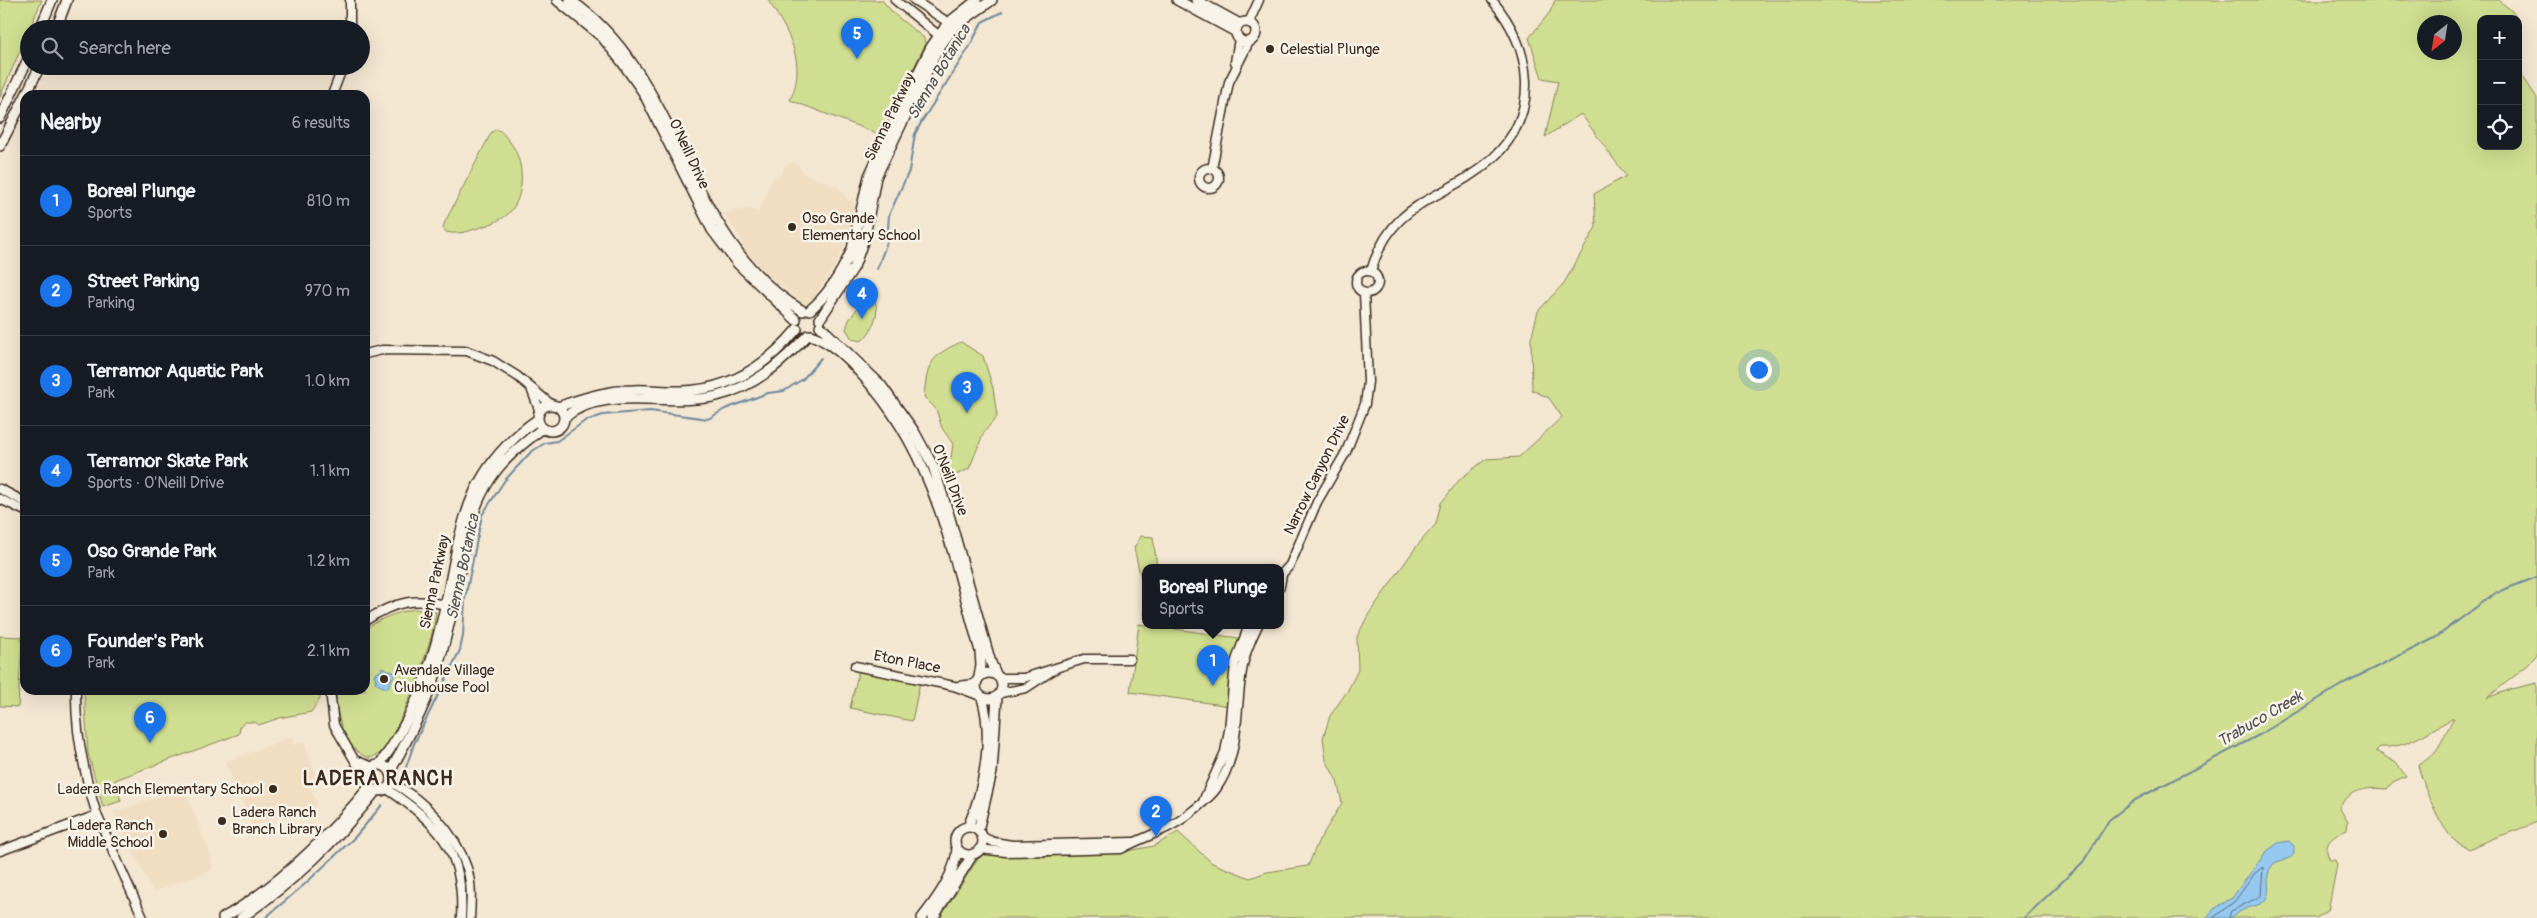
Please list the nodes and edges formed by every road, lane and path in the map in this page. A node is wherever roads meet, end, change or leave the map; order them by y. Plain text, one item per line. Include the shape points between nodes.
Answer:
1 (52, 0) edge
2 (67, 0) edge
3 (350, 0) edge
4 (557, 0) edge
5 (570, 0) edge
6 (895, 0) edge
7 (914, 0) edge
8 (977, 0) edge
9 (992, 0) edge
10 (1177, 0) edge
11 (1196, 0) edge
12 (1492, 0) edge
13 (1259, 1) edge
14 (44, 20) edge
15 (59, 20) edge
16 (350, 20) edge
17 (1251, 23) junction
18 (951, 25) junction
19 (1238, 32) junction
20 (942, 38) junction
21 (1249, 42) junction
22 (1233, 72) junction
23 (20, 75) edge
24 (36, 75) edge
25 (340, 75) edge
26 (29, 90) edge
27 (334, 90) edge
28 (20, 108) edge
29 (0, 118) edge
30 (0, 146) edge
31 (1212, 168) dead end
32 (1371, 271) junction
33 (1364, 293) junction
34 (807, 311) junction
35 (820, 322) junction
36 (796, 324) junction
37 (809, 335) junction
38 (370, 353) edge
39 (531, 389) junction
40 (676, 391) junction
41 (635, 398) junction
42 (555, 406) junction
43 (539, 416) junction
44 (564, 418) junction
45 (543, 428) junction
46 (0, 489) edge
47 (0, 499) edge
48 (20, 499) edge
49 (20, 509) edge
50 (1284, 572) edge
51 (449, 606) junction
52 (370, 618) edge
53 (1248, 629) edge
54 (1257, 629) edge
55 (1130, 659) dead end
56 (855, 666) dead end
57 (1056, 668) junction
58 (998, 677) junction
59 (977, 681) junction
60 (954, 686) junction
61 (76, 695) edge
62 (331, 695) edge
63 (999, 695) junction
64 (980, 696) junction
65 (355, 760) junction
66 (376, 766) junction
67 (390, 772) junction
68 (366, 778) junction
69 (389, 786) junction
70 (372, 789) junction
71 (1204, 800) junction
72 (96, 815) junction
73 (968, 827) junction
74 (980, 834) junction
75 (1133, 842) junction
76 (957, 848) junction
77 (0, 851) edge
78 (976, 852) junction
79 (143, 918) edge
80 (222, 918) edge
81 (241, 918) edge
82 (461, 918) edge
83 (470, 918) edge
84 (922, 918) edge
85 (933, 918) edge

1 - 14 main road
2 - 15 main road
3 - 16 street
4 - 36 main road, O'Neill Drive via 602,37 622,62 643,92 712,230 742,269
5 - 34 main road, O'Neill Drive via 627,55 646,83 720,228 775,291
6 - 20 street
7 - 18 street
8 - 18 main road, Sienna Parkway
9 - 18 main road, Sienna Parkway
10 - 19 main road
11 - 19 main road
12 - 32 street, Narrow Canyon Drive via 1509,24 1526,66 1527,95 1517,125 1493,157 1469,176 1417,204 1400,219 1376,253
13 - 17 street
17 - 19 main road
17 - 21 main road via 1256,35
18 - 20 main road, Sienna Parkway
19 - 21 main road
19 - 22 street
20 - 34 main road, Sienna Parkway via 873,164 847,261 834,284
20 - 35 main road, Sienna Parkway via 876,177 865,236 854,267
21 - 22 street
22 - 31 street
23 - 29 main road
24 - 26 main road
25 - 27 street
28 - 30 main road
32 - 33 street, Narrow Canyon Drive via 1378,279 1377,286 1372,292
32 - 33 street, Narrow Canyon Drive via 1364,271 1356,278 1358,289
33 - 50 street, Narrow Canyon Drive via 1368,382 1365,404 1346,452 1317,502
34 - 35 main road, O'Neill Drive via 817,313
34 - 36 main road
35 - 37 main road via 817,332
35 - 58 main road, O'Neill Drive via 881,385 914,431 932,466 949,514 991,663
36 - 37 main road, O'Neill Drive
36 - 40 main road, Sienna Parkway via 769,359 741,377 711,387
37 - 41 main road, Sienna Parkway via 776,367 733,391 697,400
37 - 59 main road, O'Neill Drive via 832,346 876,390 911,441 948,538 980,651
38 - 39 street via 382,350 467,351 492,360
39 - 42 street
39 - 43 street
40 - 41 main road via 671,396
40 - 42 main road, Sienna Parkway via 614,392
41 - 44 main road, Sienna Parkway via 590,406
42 - 43 main road, Sienna Parkway via 545,407
42 - 44 main road
43 - 45 main road
43 - 51 main road, Sienna Parkway via 500,453 474,492 460,527
44 - 45 main road, Sienna Parkway via 562,426 555,430
45 - 51 main road, Sienna Parkway via 503,462 481,497 466,538
46 - 48 street
47 - 49 street
51 - 52 street via 418,601 389,606
51 - 66 main road, Sienna Parkway via 411,712 395,742
51 - 67 main road, Sienna Parkway via 434,679
53 - 71 street via 1235,663 1224,752
54 - 71 street via 1242,670 1234,746 1228,767 1215,790
55 - 57 street via 1084,659
56 - 60 street, Eton Place
57 - 58 street via 1024,678
57 - 63 street via 1026,688
58 - 59 main road via 986,673
58 - 63 main road, O'Neill Drive via 1002,685
59 - 60 street, Eton Place
59 - 64 main road, O'Neill Drive
60 - 64 street, Eton Place
61 - 72 street via 80,750
62 - 65 street via 334,725
63 - 64 main road via 990,700
63 - 74 main road, O'Neill Drive via 992,772
64 - 73 main road, O'Neill Drive via 986,710 984,768
65 - 66 street
65 - 68 street
66 - 67 main road
66 - 68 main road, Sienna Parkway via 368,771
67 - 69 main road
68 - 70 main road
69 - 70 main road
69 - 82 street via 438,830 453,856 462,895
69 - 83 street via 426,806 450,834 466,868 471,891
70 - 80 main road via 282,877
70 - 81 main road via 344,832 311,864
71 - 75 street via 1173,825 1156,835
72 - 77 street
72 - 79 street
73 - 74 main road
73 - 76 main road, O'Neill Drive via 956,835
74 - 75 street via 994,842 1012,845
74 - 78 main road, O'Neill Drive
75 - 78 street via 1121,849
76 - 78 main road via 964,854
76 - 84 main road, O'Neill Drive via 949,876
78 - 85 main road, O'Neill Drive

